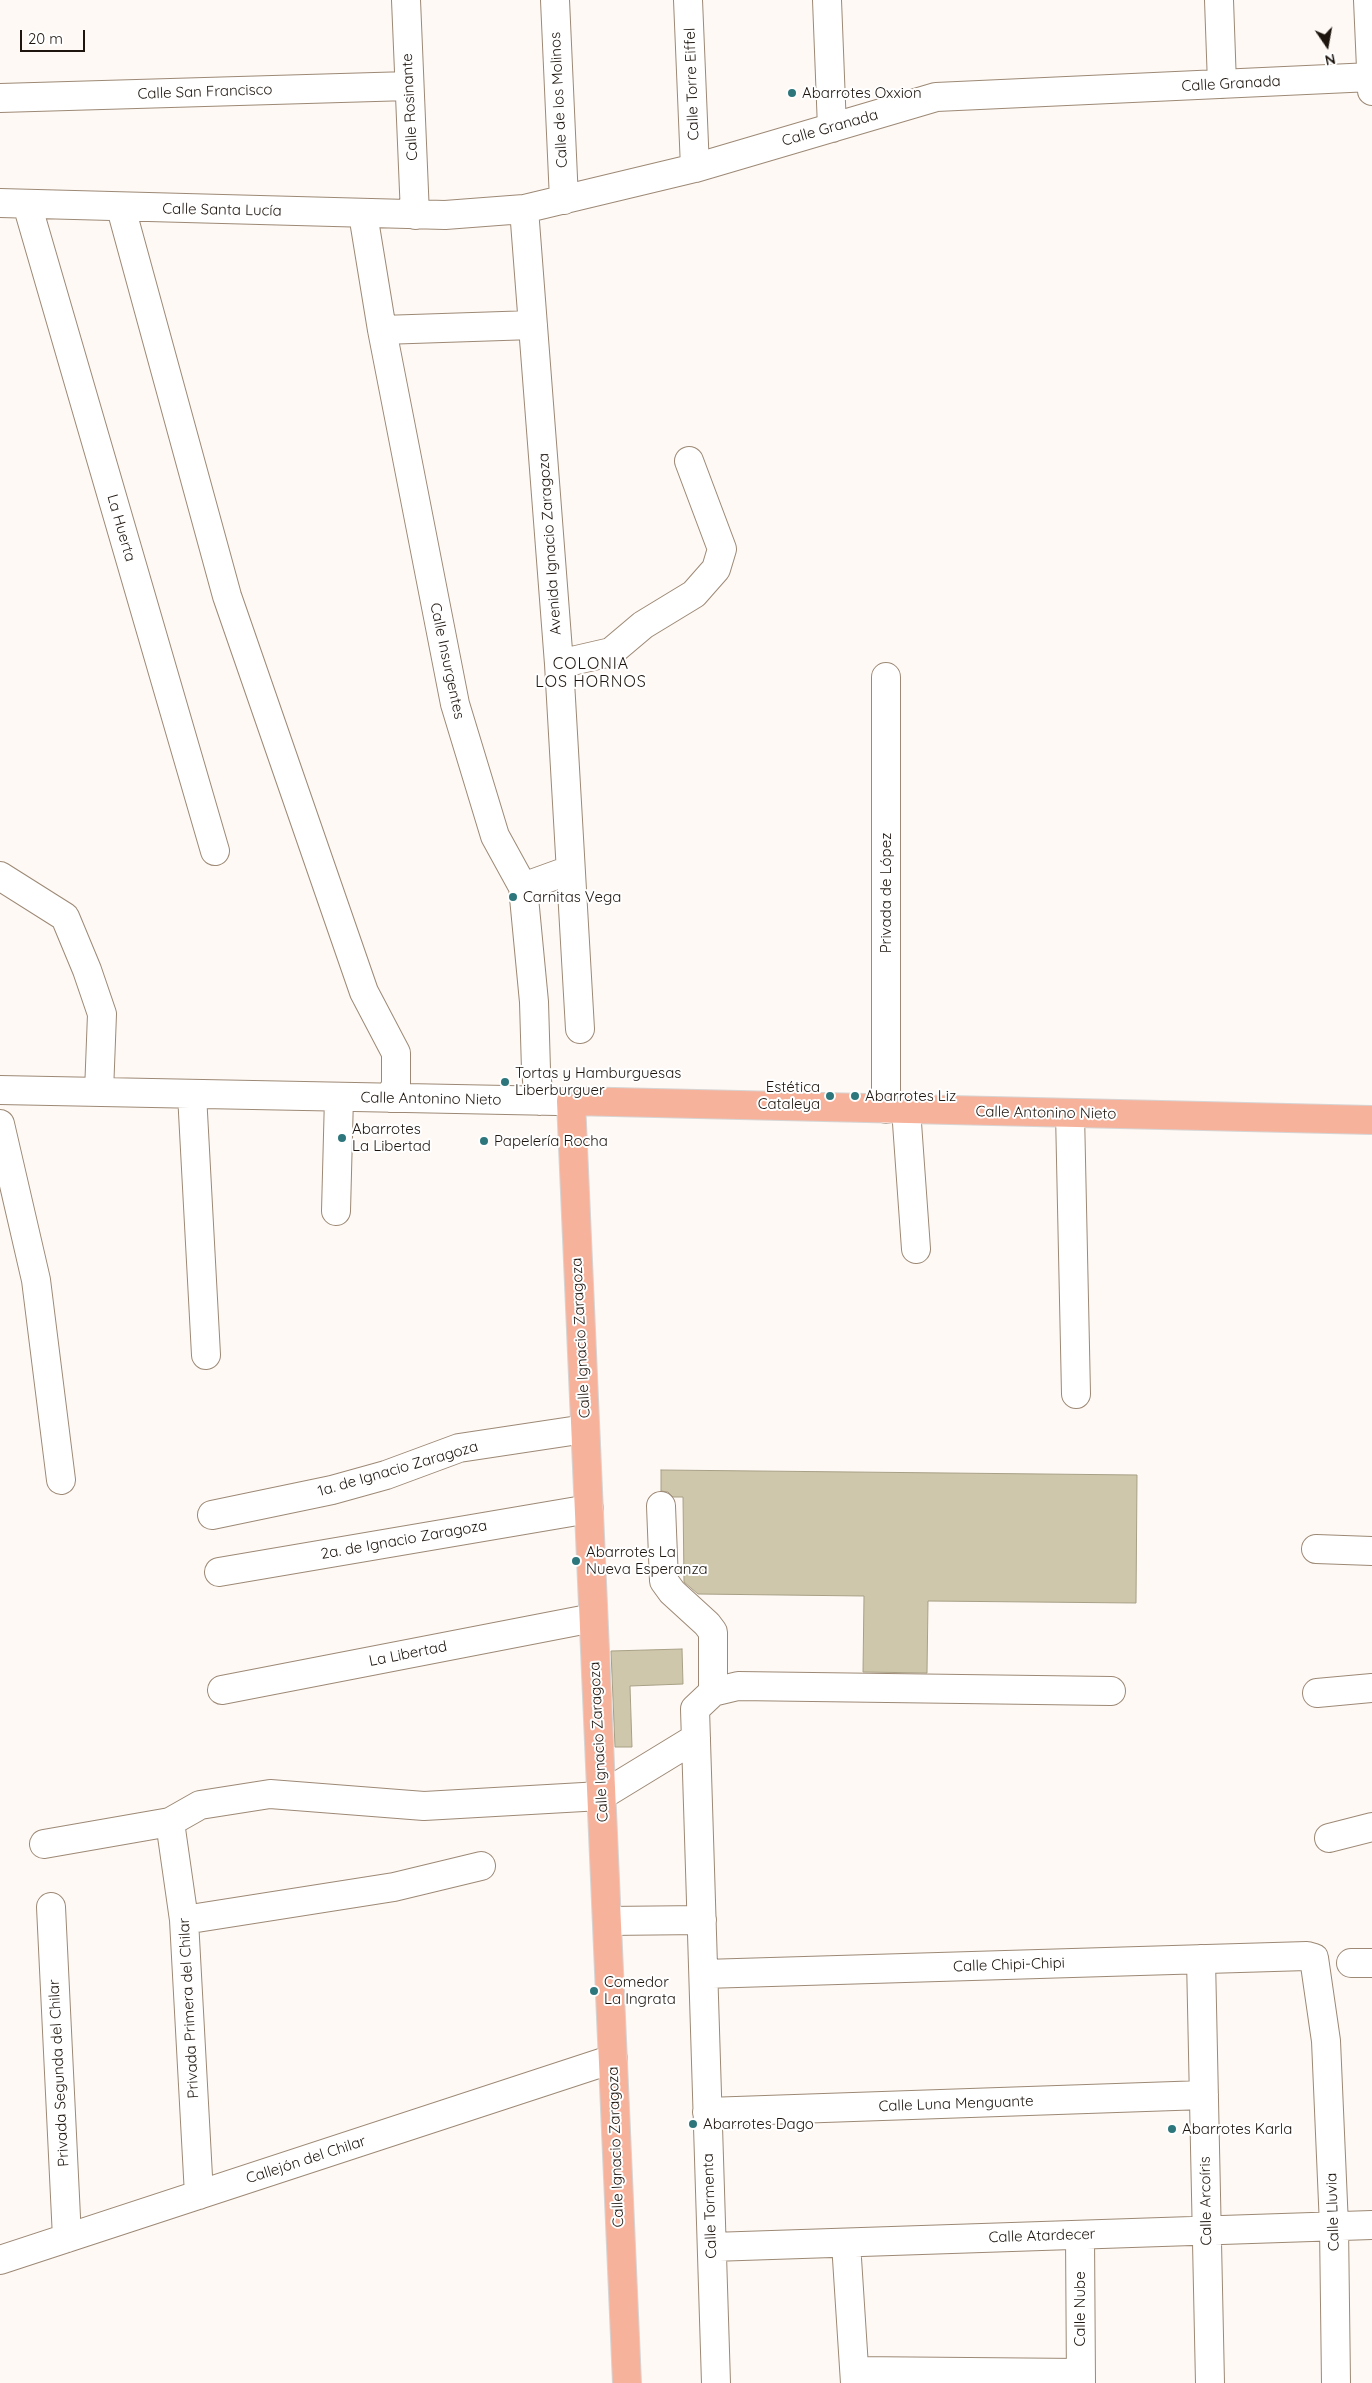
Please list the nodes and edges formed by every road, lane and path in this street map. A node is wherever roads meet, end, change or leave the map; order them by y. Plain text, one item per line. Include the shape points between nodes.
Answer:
1 (406, 0) edge
2 (554, 0) edge
3 (688, 0) edge
4 (827, 0) edge
5 (1219, 0) edge
6 (1368, 0) edge
7 (1372, 77) edge
8 (1222, 84) junction
9 (409, 86) junction
10 (1372, 91) edge
11 (0, 98) edge
12 (832, 128) junction
13 (694, 168) junction
14 (564, 200) junction
15 (0, 203) edge
16 (27, 204) junction
17 (120, 208) junction
18 (524, 209) junction
19 (363, 214) junction
20 (415, 215) junction
21 (445, 215) joint
22 (533, 325) junction
23 (382, 330) junction
24 (689, 461) dead end
25 (559, 664) junction
26 (886, 677) dead end
27 (214, 851) dead end
28 (570, 870) junction
29 (0, 876) edge
30 (524, 887) junction
31 (580, 1029) dead end
32 (0, 1090) edge
33 (99, 1092) junction
34 (197, 1094) junction
35 (339, 1097) junction
36 (391, 1098) junction
37 (539, 1101) junction
38 (571, 1101) junction
39 (896, 1109) junction
40 (1070, 1113) junction
41 (1372, 1120) edge
42 (0, 1124) edge
43 (336, 1211) dead end
44 (209, 1216) dead end
45 (916, 1249) dead end
46 (206, 1355) dead end
47 (1076, 1394) dead end
48 (585, 1429) junction
49 (61, 1480) dead end
50 (661, 1506) dead end
51 (589, 1509) junction
52 (212, 1515) dead end
53 (1316, 1549) dead end
54 (1372, 1551) edge
55 (219, 1572) dead end
56 (593, 1618) junction
57 (1372, 1688) edge
58 (222, 1690) dead end
59 (1111, 1691) dead end
60 (713, 1692) junction
61 (1317, 1693) dead end
62 (696, 1738) junction
63 (601, 1796) junction
64 (170, 1822) junction
65 (1372, 1827) edge
66 (1329, 1838) dead end
67 (44, 1844) dead end
68 (481, 1866) dead end
69 (51, 1907) dead end
70 (701, 1914) junction
71 (184, 1920) junction
72 (607, 1921) junction
73 (1314, 1958) joint
74 (1201, 1959) junction
75 (704, 1974) junction
76 (613, 2059) junction
77 (1204, 2095) junction
78 (708, 2112) junction
79 (200, 2195) junction
80 (1372, 2224) edge
81 (1334, 2226) junction
82 (1207, 2230) junction
83 (1080, 2235) junction
84 (67, 2238) junction
85 (846, 2242) junction
86 (712, 2247) junction
87 (0, 2260) edge
88 (855, 2377) edge
89 (1081, 2378) edge
90 (627, 2383) edge
91 (716, 2383) edge
92 (1210, 2383) edge
93 (1336, 2383) edge

1 - 9 street, Calle Rosinante
2 - 14 street, Calle de los Molinos
3 - 13 street, Calle Torre Eiffel
4 - 12 street
5 - 8 street
6 - 7 street
7 - 8 street, Calle Granada
7 - 10 street
8 - 12 street, Calle Granada via 936,97
9 - 11 street, Calle San Francisco
9 - 20 street, Calle Rosinante
12 - 13 street, Calle Granada
13 - 14 street, Calle Granada
14 - 18 street, Calle Granada
15 - 16 street, Calle Santa Lucía
16 - 17 street, Calle Santa Lucía
16 - 27 street, La Huerta
17 - 19 street, Calle Santa Lucía
17 - 36 street via 227,596 364,992 396,1053 396,1084
18 - 21 street, Calle Granada
18 - 22 street, Avenida Ignacio Zaragoza
19 - 20 street, Calle Santa Lucía
19 - 23 street, Calle Insurgentes
20 - 21 street, Calle Santa Lucía
22 - 23 street
22 - 25 street, Avenida Ignacio Zaragoza
23 - 30 street, Calle Insurgentes via 455,704 495,836
24 - 25 street via 722,549 716,569 694,594 643,625 611,652
25 - 28 street, Avenida Ignacio Zaragoza
26 - 39 street, Privada de López
28 - 30 street
28 - 31 street, Avenida Ignacio Zaragoza
29 - 33 street via 65,917 102,1014
30 - 37 street, Calle Insurgentes
32 - 33 street, Calle Antonino Nieto
33 - 34 street, Calle Antonino Nieto
34 - 35 street, Calle Antonino Nieto
34 - 44 street
34 - 46 street
35 - 36 street, Calle Antonino Nieto
35 - 43 street
36 - 37 street, Calle Antonino Nieto
37 - 38 street, Calle Antonino Nieto
38 - 39 main road, Calle Antonino Nieto
38 - 48 main road, Calle Ignacio Zaragoza
39 - 40 main road, Calle Antonino Nieto
39 - 45 street, Privada de López
40 - 41 main road, Calle Antonino Nieto
40 - 47 street
42 - 49 street via 36,1280
48 - 51 main road, Calle Ignacio Zaragoza
48 - 52 street, 1a. de Ignacio Zaragoza via 459,1448 377,1478
50 - 60 street via 664,1581 712,1632
51 - 55 street, 2a. de Ignacio Zaragoza
51 - 56 main road, Calle Ignacio Zaragoza
53 - 54 street
56 - 58 street, La Libertad
56 - 63 main road, Calle Ignacio Zaragoza
57 - 61 street
59 - 60 street via 738,1686
60 - 62 street, Calle Tormenta via 695,1709
62 - 63 street
62 - 70 street, Calle Tormenta
63 - 64 street via 424,1806 270,1794 200,1805
63 - 72 main road, Calle Ignacio Zaragoza
64 - 67 street
64 - 71 street, Privada Primera del Chilar
65 - 66 street
68 - 71 street via 394,1887
69 - 84 street, Privada Segunda del Chilar
70 - 72 street
70 - 75 street, Calle Tormenta
71 - 79 street, Privada Primera del Chilar
72 - 76 main road, Calle Ignacio Zaragoza
73 - 74 street, Calle Chipi-Chipi
73 - 81 street, Calle Lluvia via 1326,2041
74 - 75 street, Calle Chipi-Chipi
74 - 77 street, Calle Arcoíris
75 - 78 street, Calle Tormenta
76 - 79 street, Callejón del Chilar
76 - 90 main road, Calle Ignacio Zaragoza
77 - 78 street, Calle Luna Menguante
77 - 82 street, Calle Arcoíris
78 - 86 street, Calle Tormenta
79 - 84 street, Callejón del Chilar
80 - 81 street, Calle Atardecer
81 - 82 street, Calle Atardecer
81 - 93 street, Calle Lluvia
82 - 83 street, Calle Atardecer
82 - 92 street, Calle Arcoíris
83 - 85 street, Calle Atardecer
83 - 89 street, Calle Nube
84 - 87 street, Callejón del Chilar
85 - 86 street, Calle Atardecer
85 - 88 street
86 - 91 street, Calle Tormenta
88 - 89 street

